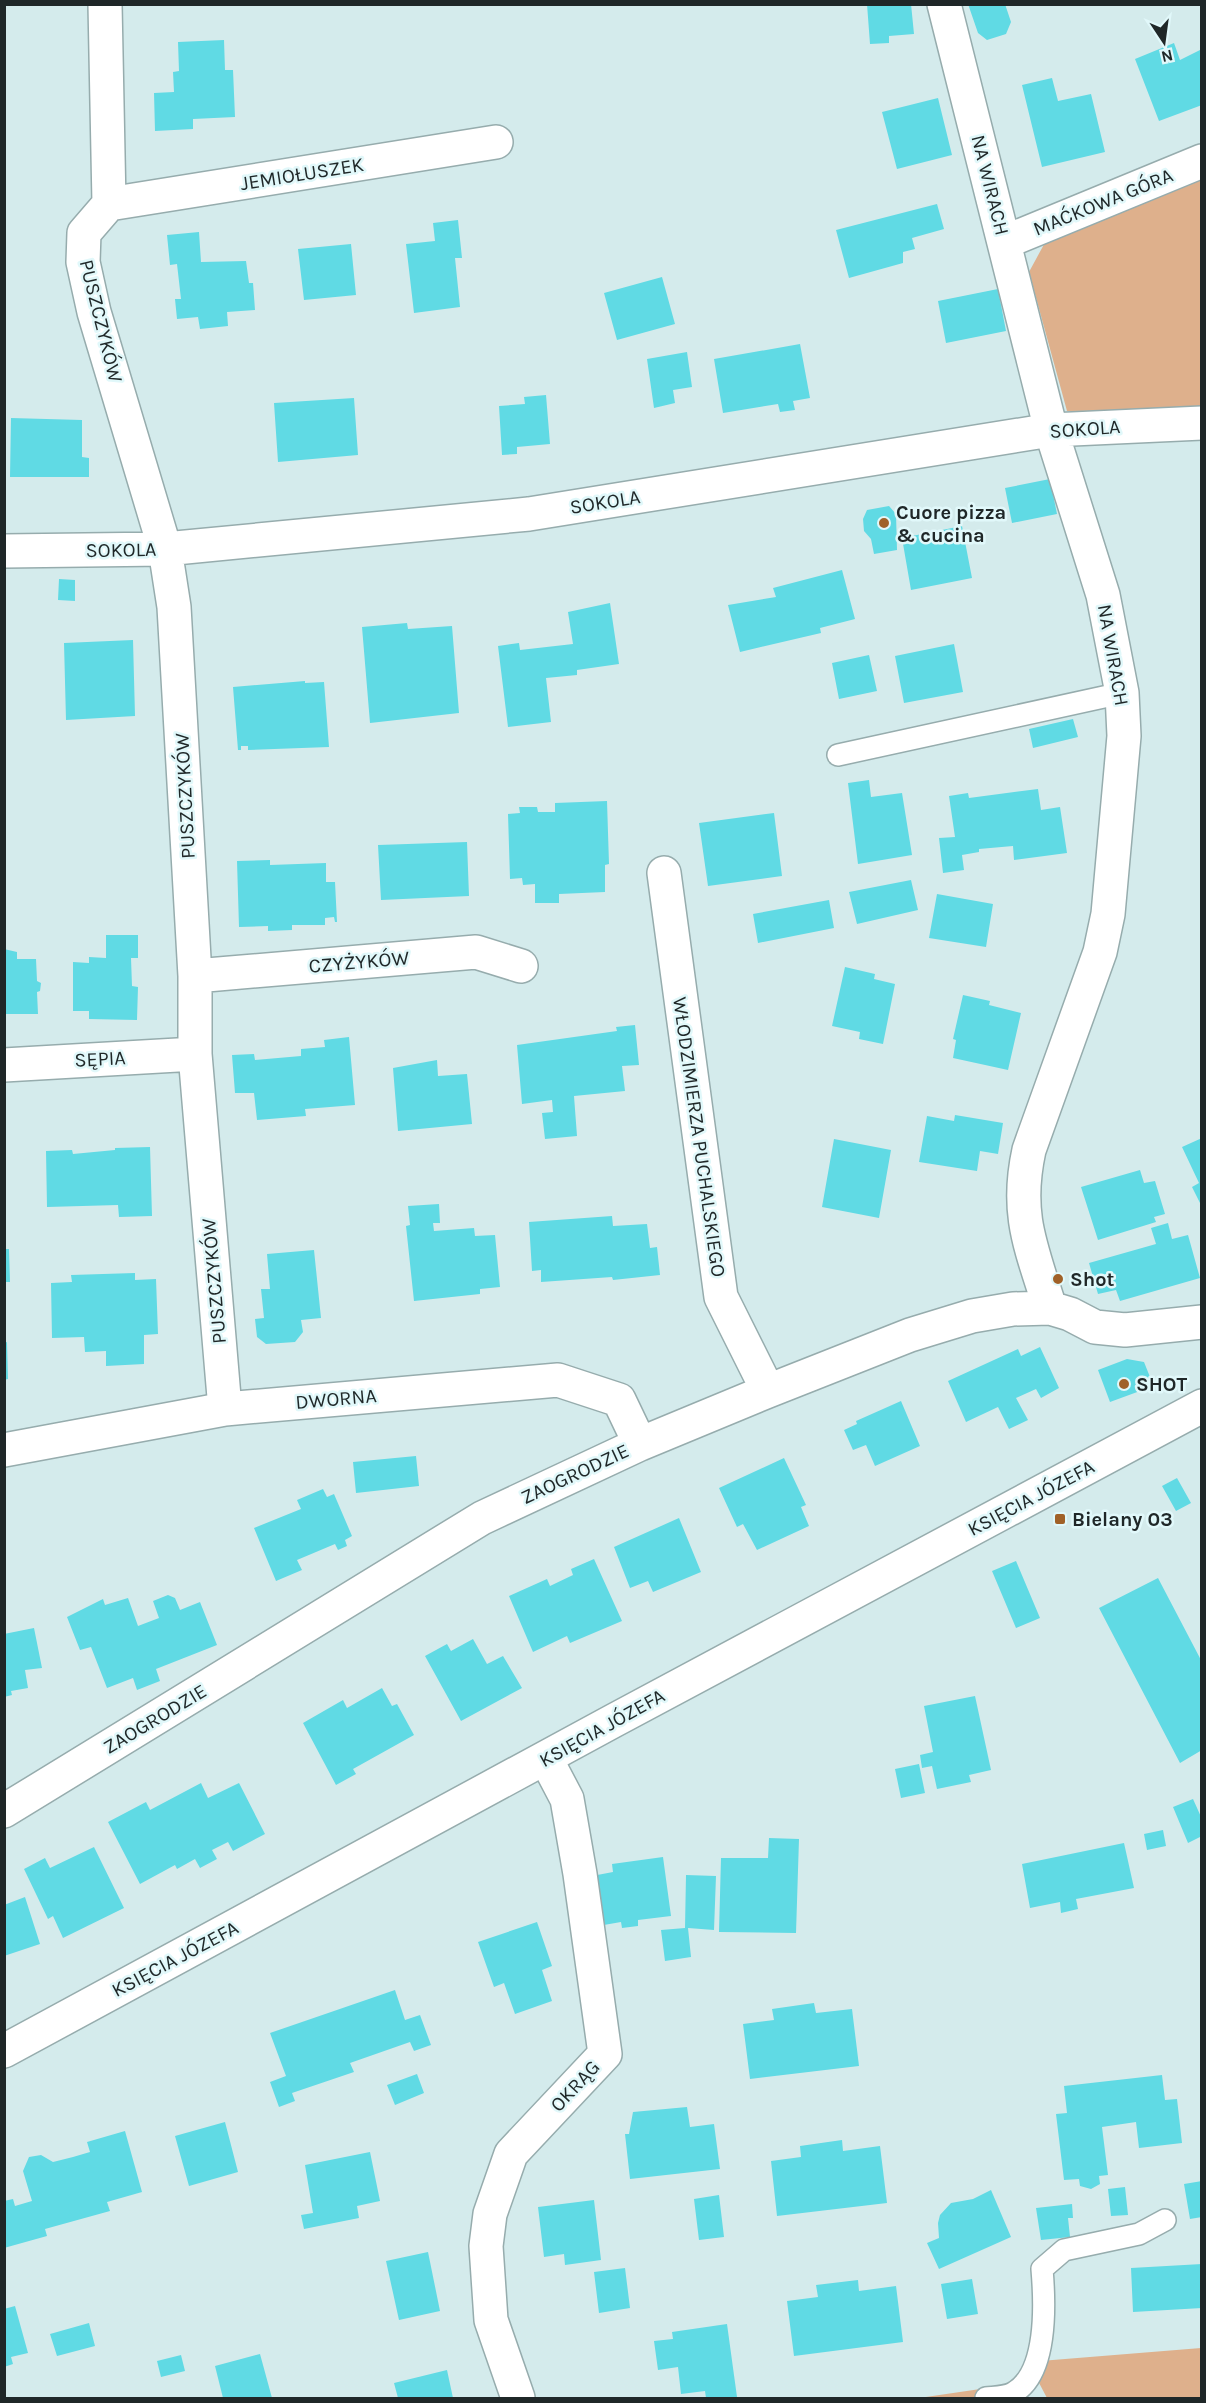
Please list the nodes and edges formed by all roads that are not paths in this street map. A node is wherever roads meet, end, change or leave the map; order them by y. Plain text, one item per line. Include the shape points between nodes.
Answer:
1 (105, 4) edge
2 (944, 4) edge
3 (496, 142) dead end
4 (1202, 161) edge
5 (108, 204) junction
6 (1005, 242) junction
7 (1202, 423) edge
8 (1051, 430) junction
9 (165, 549) junction
10 (4, 551) edge
11 (1122, 693) junction
12 (838, 755) dead end
13 (664, 873) dead end
14 (521, 966) dead end
15 (195, 976) junction
16 (195, 1054) junction
17 (4, 1065) edge
18 (1050, 1308) junction
19 (1202, 1322) edge
20 (768, 1391) junction
21 (1202, 1406) edge
22 (225, 1409) junction
23 (640, 1444) junction
24 (4, 1450) edge
25 (546, 1759) junction
26 (4, 1810) edge
27 (4, 2052) edge
28 (1165, 2220) dead end
29 (518, 2398) edge
30 (986, 2398) edge

1 - 5 street
2 - 6 street, NA WIRACH
3 - 5 street, JEMIOŁUSZEK
4 - 6 street, MAĆKOWA GÓRA
5 - 9 street, PUSZCZYKÓW via 84,233 83,262 94,312
6 - 8 street, NA WIRACH
7 - 8 street, SOKOLA
8 - 9 street, SOKOLA via 529,514
8 - 11 street, NA WIRACH via 1103,595
9 - 10 street, SOKOLA
9 - 15 street, PUSZCZYKÓW via 174,608
11 - 12 lane
11 - 18 street, NA WIRACH via 1124,736 1108,914 1100,952 1024,1173 1023,1212
13 - 20 street, WŁODZIMIERZA PUCHALSKIEGO via 721,1297
14 - 15 street, CZYŻYKÓW via 476,952
15 - 16 street, PUSZCZYKÓW
16 - 17 street, SĘPIA
16 - 22 street, PUSZCZYKÓW
18 - 19 street, ZAOGRODZIE via 1095,1327 1125,1330
18 - 20 street, ZAOGRODZIE via 972,1316 910,1335
20 - 23 street, ZAOGRODZIE
21 - 25 street, KSIĘCIA JÓZEFA
22 - 23 street, DWORNA via 558,1380 619,1400
22 - 24 street, DWORNA
23 - 26 street, ZAOGRODZIE via 482,1518
25 - 27 street, KSIĘCIA JÓZEFA
25 - 29 street, OKRĄG via 567,1799 605,2054 512,2154 490,2214 486,2246 491,2319
28 - 30 lane via 1139,2234 1064,2250 1042,2269 1044,2294 1037,2364 1029,2380 1012,2394

